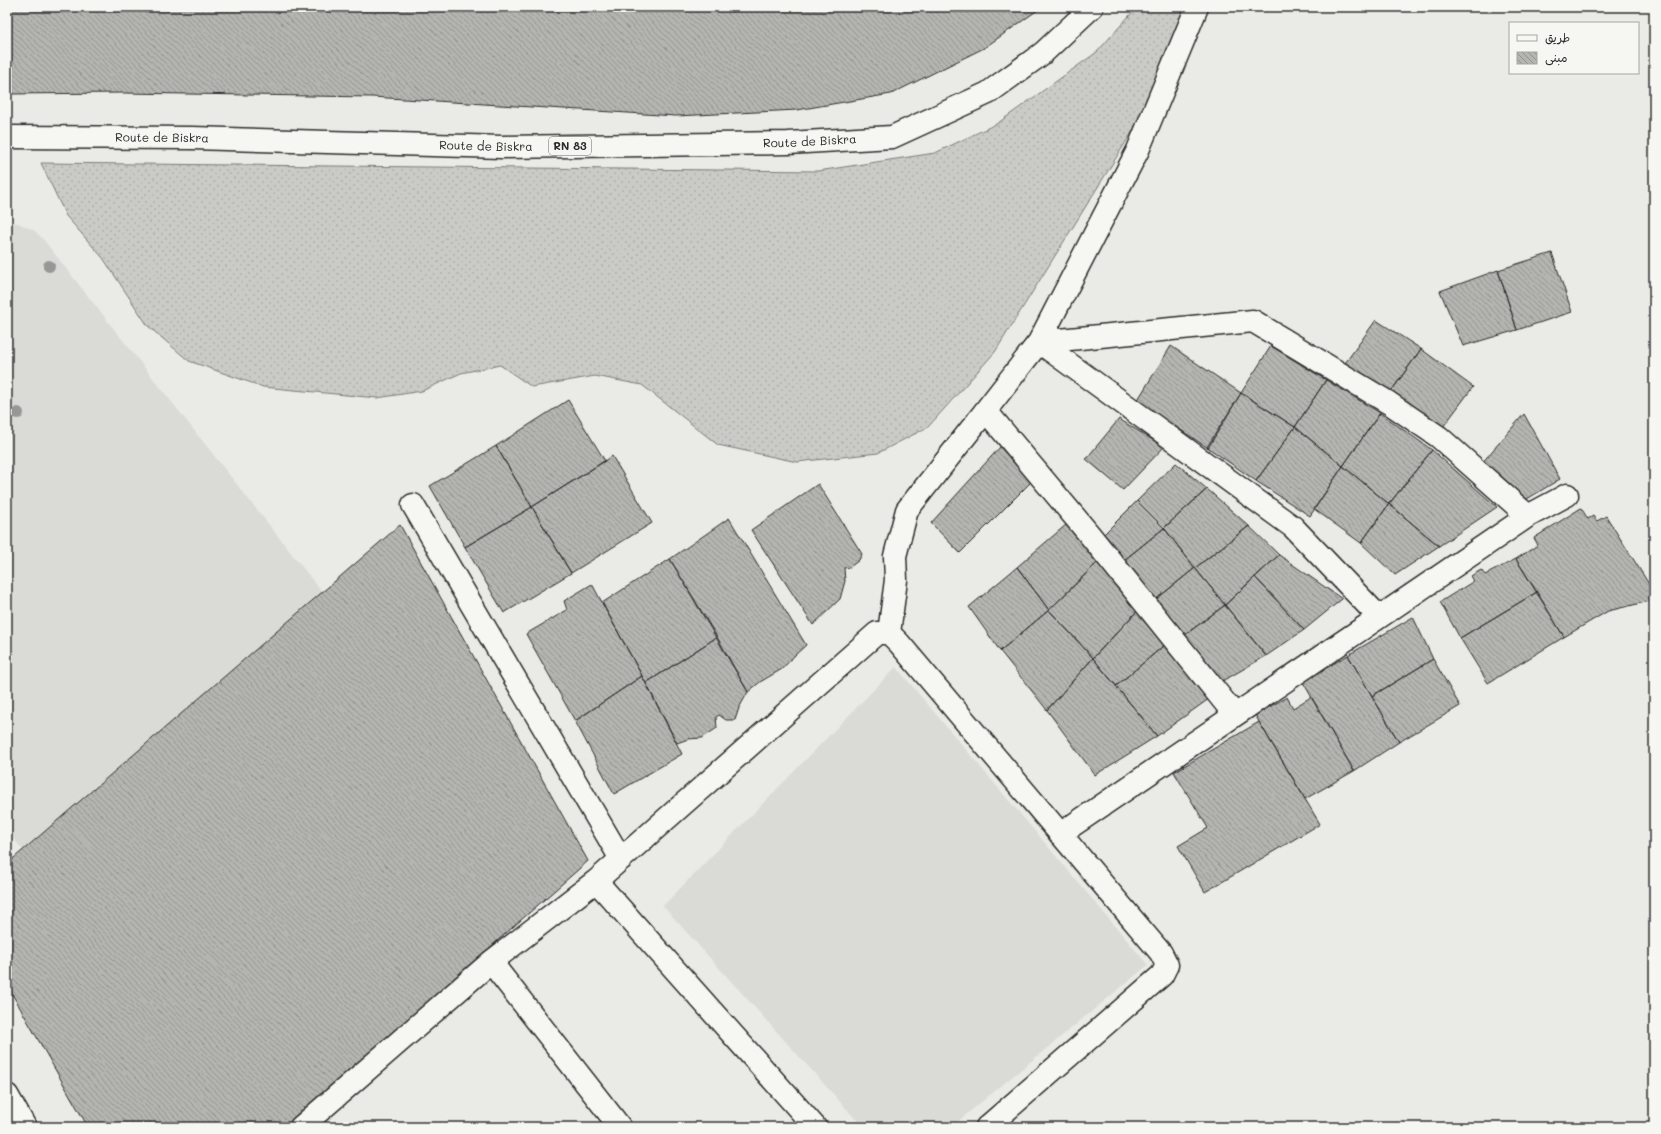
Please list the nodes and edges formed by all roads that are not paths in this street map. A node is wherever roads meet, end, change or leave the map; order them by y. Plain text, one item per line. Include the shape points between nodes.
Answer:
1 (1092, 7) edge
2 (1197, 7) edge
3 (7, 137) edge
4 (1039, 342) junction
5 (986, 410) junction
6 (1567, 495) dead end
7 (413, 505) dead end
8 (1528, 516) junction
9 (1378, 618) junction
10 (889, 633) junction
11 (1235, 715) junction
12 (1060, 834) junction
13 (621, 859) junction
14 (596, 881) junction
15 (491, 962) junction
16 (7, 1095) edge
17 (25, 1127) edge
18 (301, 1127) edge
19 (620, 1127) edge
20 (814, 1127) edge
21 (987, 1127) edge

1 - 3 street, Route de Biskra / RN 83 via 1043,53 988,93 892,137 788,143 502,147 192,138
2 - 4 street via 1138,150
4 - 5 street
4 - 8 street via 1253,321 1389,403 1438,437
4 - 9 street via 1293,527
5 - 10 street via 907,510 895,556 896,580
5 - 11 street
6 - 8 street
7 - 13 street
8 - 9 street
9 - 11 street
10 - 12 street
10 - 13 street via 877,634
11 - 12 street
12 - 21 street via 1161,953 1167,965 1162,975
13 - 14 street
14 - 15 street
14 - 20 street
15 - 18 street
15 - 19 street
16 - 17 street

